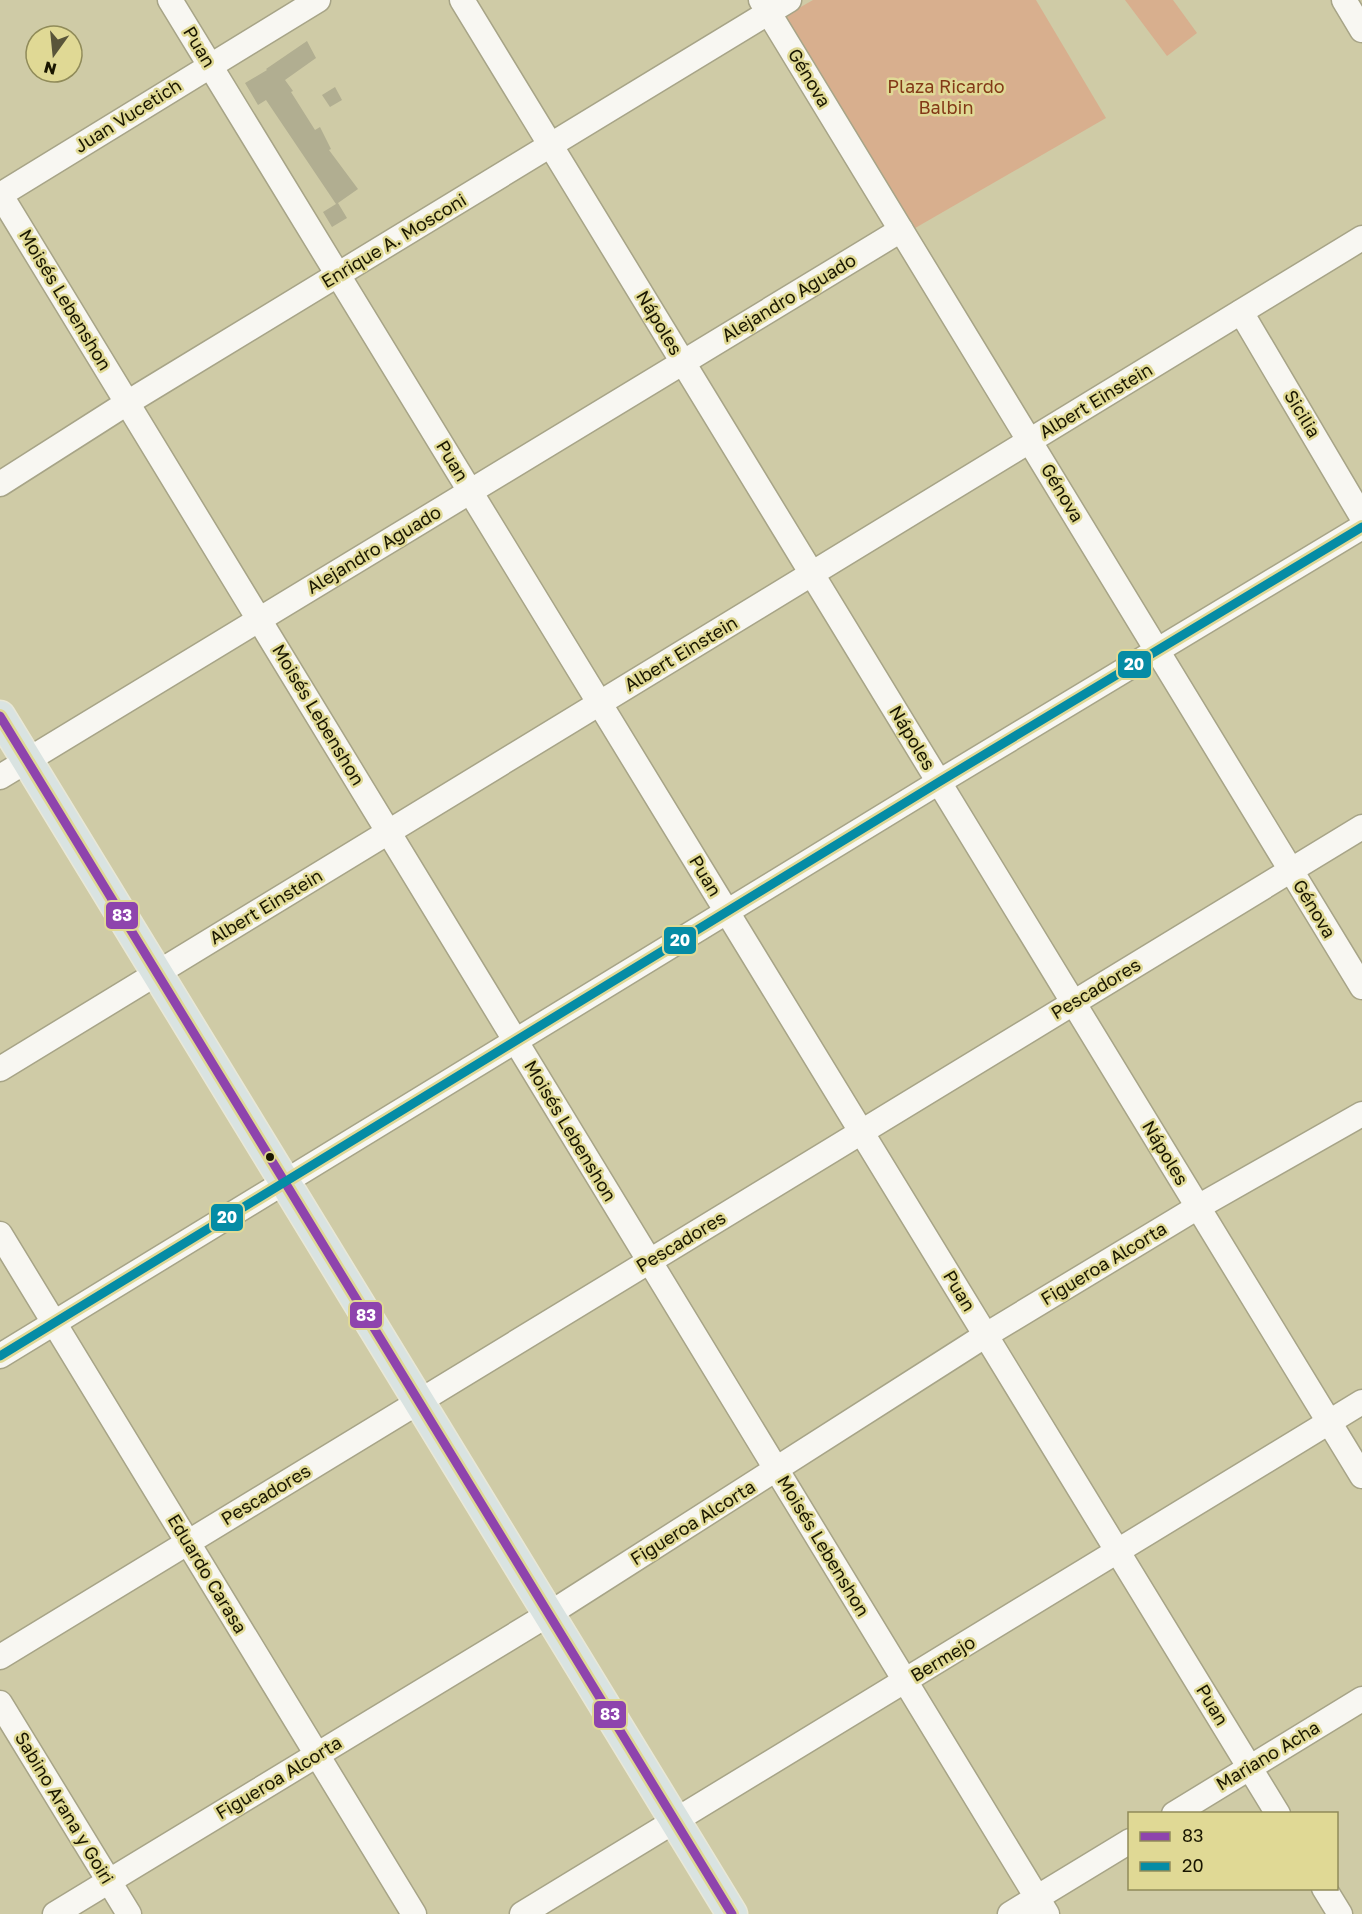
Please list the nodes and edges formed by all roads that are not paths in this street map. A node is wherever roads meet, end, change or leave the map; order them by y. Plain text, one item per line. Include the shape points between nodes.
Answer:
1 (170, 0) edge
2 (318, 0) edge
3 (462, 0) edge
4 (1344, 0) edge
5 (773, 4) edge
6 (1362, 30) edge
7 (210, 66) junction
8 (550, 145) junction
9 (0, 195) edge
10 (901, 230) junction
11 (1362, 238) edge
12 (338, 274) junction
13 (1241, 312) junction
14 (683, 362) junction
15 (128, 403) junction
16 (1030, 441) junction
17 (0, 484) edge
18 (471, 491) junction
19 (1362, 517) edge
20 (1362, 527) edge
21 (812, 574) junction
22 (259, 620) junction
23 (1157, 650) junction
24 (600, 703) junction
25 (0, 716) edge
26 (27, 761) junction
27 (0, 777) edge
28 (939, 782) junction
29 (1362, 827) edge
30 (389, 832) junction
31 (1291, 871) junction
32 (728, 913) junction
33 (157, 974) junction
34 (1362, 987) edge
35 (1074, 1003) junction
36 (516, 1042) junction
37 (0, 1069) edge
38 (1362, 1114) edge
39 (862, 1132) junction
40 (285, 1183) junction
41 (1198, 1207) junction
42 (0, 1234) edge
43 (650, 1261) junction
44 (54, 1323) junction
45 (986, 1335) junction
46 (0, 1356) edge
47 (419, 1402) junction
48 (1362, 1402) edge
49 (1329, 1422) junction
50 (777, 1470) junction
51 (1362, 1476) edge
52 (188, 1543) junction
53 (1118, 1551) junction
54 (549, 1614) junction
55 (0, 1657) edge
56 (906, 1681) junction
57 (1362, 1699) edge
58 (0, 1703) edge
59 (317, 1755) junction
60 (1250, 1767) junction
61 (1177, 1812) edge
62 (1277, 1812) edge
63 (675, 1821) junction
64 (1128, 1842) edge
65 (109, 1881) junction
66 (1325, 1890) edge
67 (1042, 1905) edge
68 (55, 1914) edge
69 (129, 1914) edge
70 (414, 1914) edge
71 (522, 1914) edge
72 (732, 1914) edge
73 (1010, 1914) edge
74 (1340, 1914) edge

1 - 7 street, Puan
2 - 7 street, Juan Vucetich
3 - 8 street, Nápoles
4 - 6 street
5 - 8 street, Enrique A. Mosconi
5 - 10 street, Génova
7 - 9 street, Juan Vucetich
7 - 12 street, Puan
8 - 12 street, Enrique A. Mosconi
8 - 14 street, Nápoles
9 - 15 street, Moisés Lebenshon
10 - 14 street, Alejandro Aguado
10 - 16 street, Génova
11 - 13 street, Albert Einstein
12 - 15 street, Enrique A. Mosconi
12 - 18 street, Puan
13 - 16 street, Albert Einstein
13 - 19 street, Sicilia
14 - 18 street, Alejandro Aguado
14 - 21 street, Nápoles
15 - 17 street, Enrique A. Mosconi
15 - 22 street, Moisés Lebenshon
16 - 21 street, Albert Einstein
16 - 23 street, Génova
18 - 22 street, Alejandro Aguado
18 - 24 street, Puan
20 - 23 street
21 - 24 street, Albert Einstein
21 - 28 street, Nápoles
22 - 26 street, Alejandro Aguado
22 - 30 street, Moisés Lebenshon
23 - 28 street
23 - 31 street, Génova
24 - 30 street, Albert Einstein
24 - 32 street, Puan
25 - 26 main road
26 - 27 street, Alejandro Aguado
26 - 33 main road
28 - 32 street
28 - 35 street, Nápoles
29 - 31 street, Pescadores
30 - 33 street, Albert Einstein
30 - 36 street, Moisés Lebenshon
31 - 34 street, Génova
31 - 35 street, Pescadores
32 - 36 street
32 - 39 street, Puan
33 - 37 street, Albert Einstein
33 - 40 main road
35 - 39 street, Pescadores
35 - 41 street, Nápoles
36 - 40 street
36 - 43 street, Moisés Lebenshon
38 - 41 street, Figueroa Alcorta
39 - 43 street, Pescadores
39 - 45 street, Puan
40 - 44 street
40 - 47 main road
41 - 45 street, Figueroa Alcorta
41 - 49 street, Nápoles
42 - 44 street, Eduardo Carasa
43 - 47 street, Pescadores
43 - 50 street, Moisés Lebenshon
44 - 46 street
44 - 52 street, Eduardo Carasa
45 - 50 street, Figueroa Alcorta
45 - 53 street, Puan
47 - 52 street, Pescadores
47 - 54 main road
48 - 49 street, Bermejo
49 - 51 street, Nápoles
49 - 53 street, Bermejo
50 - 54 street, Figueroa Alcorta
50 - 56 street, Moisés Lebenshon
52 - 55 street, Pescadores
52 - 59 street, Eduardo Carasa
53 - 56 street, Bermejo
53 - 60 street, Puan
54 - 59 street, Figueroa Alcorta
54 - 63 main road
56 - 63 street, Bermejo
56 - 67 street, Moisés Lebenshon
57 - 60 street, Mariano Acha
58 - 65 street, Sabino Arana y Goiri
59 - 65 street, Figueroa Alcorta
59 - 70 street, Eduardo Carasa
60 - 61 street, Mariano Acha
60 - 62 street, Puan
63 - 71 street, Bermejo
63 - 72 main road
64 - 67 street
65 - 68 street, Figueroa Alcorta
65 - 69 street, Sabino Arana y Goiri
66 - 74 street
67 - 73 street

